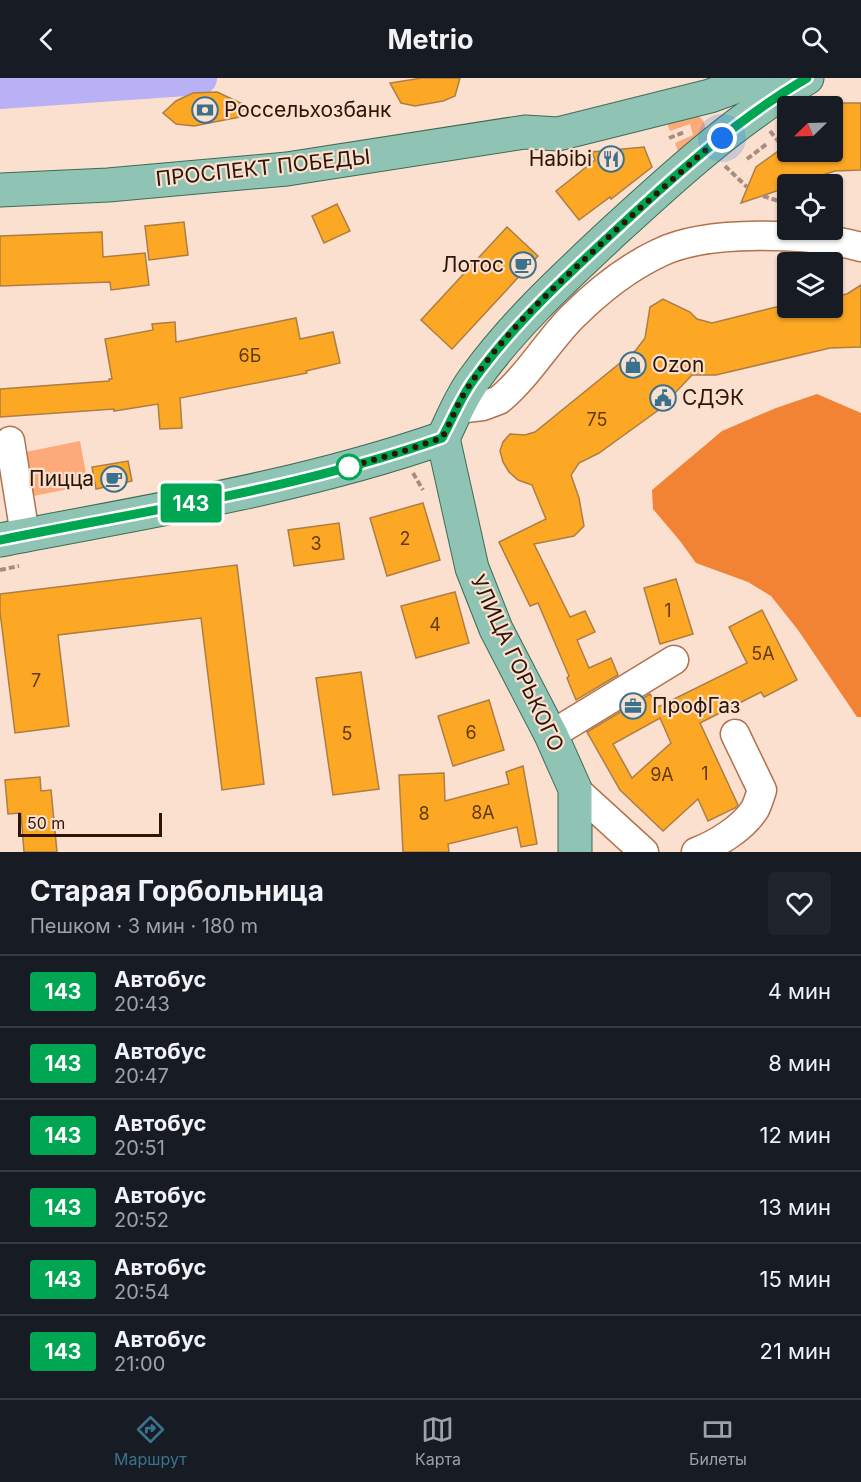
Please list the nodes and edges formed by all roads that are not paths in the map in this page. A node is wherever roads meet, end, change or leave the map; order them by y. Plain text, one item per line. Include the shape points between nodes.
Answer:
1 (807, 78) edge
2 (754, 79) edge
3 (707, 125) edge
4 (0, 190) edge
5 (861, 246) edge
6 (457, 408) junction
7 (442, 438) junction
8 (10, 441) dead end
9 (15, 547) edge
10 (674, 660) dead end
11 (735, 734) dead end
12 (551, 735) junction
13 (575, 789) junction
14 (575, 852) edge
15 (644, 852) edge
16 (696, 852) edge

1 - 3 main road
2 - 3 main road, ПРОСПЕКТ ПОБЕДЫ
3 - 4 main road, ПРОСПЕКТ ПОБЕДЫ via 558,134 525,132 287,169
3 - 6 main road via 650,198 549,292 500,346 474,378
5 - 6 street via 786,235 701,241 659,252 620,276 572,317 499,400
6 - 7 main road
7 - 9 main road via 280,486
7 - 12 main road, УЛИЦА ГОРЬКОГО via 472,568 496,629
8 - 9 street
10 - 12 street
11 - 16 street via 762,790 755,809 740,824 714,845
12 - 13 main road, УЛИЦА ГОРЬКОГО
13 - 14 main road, УЛИЦА ГОРЬКОГО
13 - 15 street

